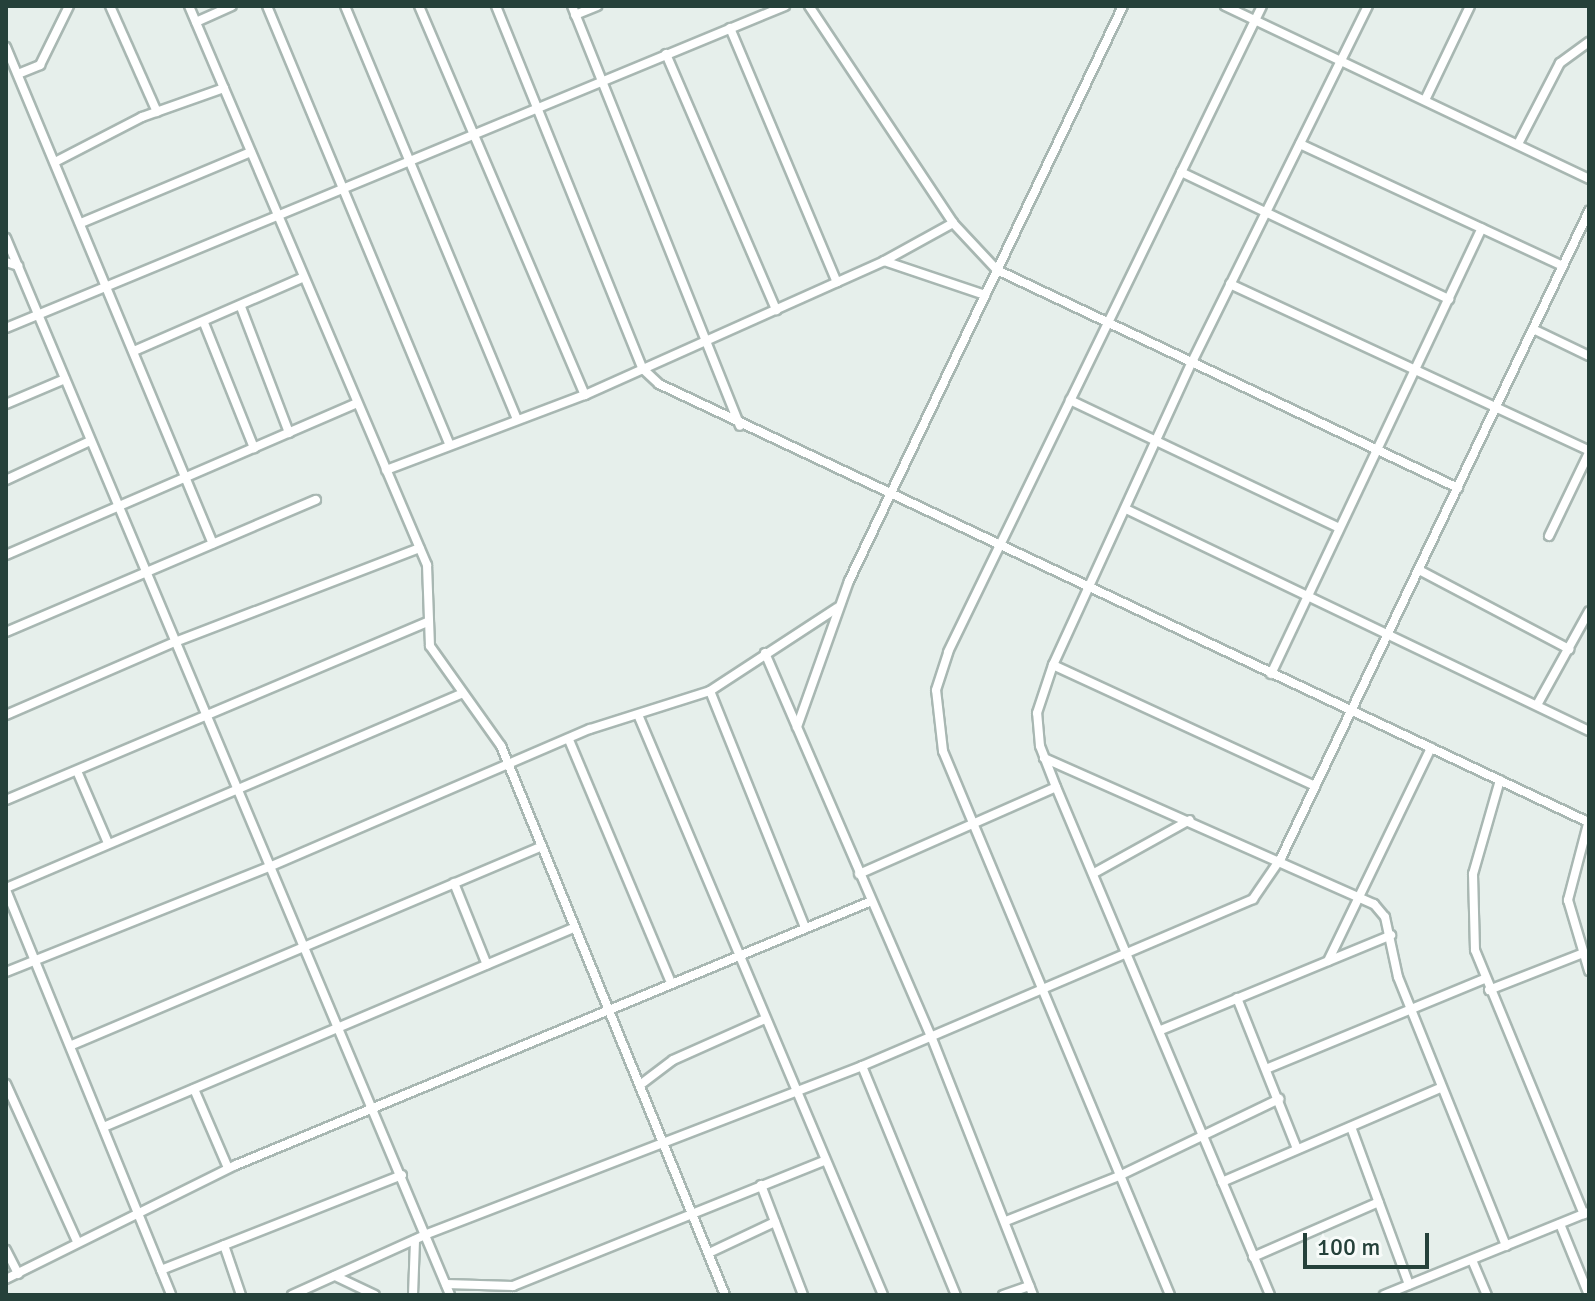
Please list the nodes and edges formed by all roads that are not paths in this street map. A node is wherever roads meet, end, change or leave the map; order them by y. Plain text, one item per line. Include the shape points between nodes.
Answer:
1 (69, 6) edge
2 (110, 6) edge
3 (189, 6) edge
4 (232, 6) edge
5 (267, 6) edge
6 (345, 6) edge
7 (419, 6) edge
8 (496, 6) edge
9 (597, 6) edge
10 (785, 6) edge
11 (809, 6) edge
12 (1123, 6) edge
13 (1225, 6) edge
14 (1262, 6) edge
15 (1368, 6) edge
16 (1470, 6) edge
17 (574, 10) edge
18 (1255, 21) junction
19 (196, 22) junction
20 (730, 28) junction
21 (1589, 42) edge
22 (6, 47) edge
23 (666, 54) junction
24 (1344, 62) junction
25 (18, 74) junction
26 (603, 80) junction
27 (224, 88) junction
28 (1425, 100) junction
29 (536, 107) junction
30 (157, 112) junction
31 (473, 135) junction
32 (1300, 144) junction
33 (1518, 144) junction
34 (251, 152) junction
35 (55, 162) junction
36 (409, 165) junction
37 (1181, 172) junction
38 (1589, 179) edge
39 (345, 187) junction
40 (1267, 209) junction
41 (1589, 211) edge
42 (277, 216) junction
43 (81, 223) junction
44 (953, 223) junction
45 (1482, 228) junction
46 (6, 238) edge
47 (884, 261) junction
48 (6, 262) edge
49 (18, 266) junction
50 (1563, 266) junction
51 (997, 270) junction
52 (302, 278) junction
53 (837, 282) junction
54 (1230, 284) junction
55 (108, 289) junction
56 (985, 295) junction
57 (1449, 299) junction
58 (241, 307) junction
59 (776, 310) junction
60 (39, 315) junction
61 (204, 323) junction
62 (1108, 323) junction
63 (6, 328) edge
64 (1533, 329) junction
65 (709, 341) junction
66 (134, 351) junction
67 (1589, 356) edge
68 (1191, 364) junction
69 (643, 369) junction
70 (1416, 370) junction
71 (65, 379) junction
72 (585, 395) junction
73 (1070, 400) junction
74 (357, 403) junction
75 (6, 404) edge
76 (1496, 408) junction
77 (517, 419) junction
78 (740, 426) junction
79 (289, 433) junction
80 (90, 441) junction
81 (1156, 443) junction
82 (449, 444) junction
83 (254, 448) junction
84 (1589, 452) edge
85 (1377, 454) junction
86 (386, 470) junction
87 (187, 477) junction
88 (6, 480) edge
89 (1458, 488) junction
90 (891, 491) junction
91 (316, 500) dead end
92 (118, 507) junction
93 (1128, 510) junction
94 (1339, 528) junction
95 (1549, 536) dead end
96 (1000, 542) junction
97 (213, 544) junction
98 (420, 548) junction
99 (6, 555) edge
100 (1419, 570) junction
101 (146, 573) junction
102 (1087, 587) junction
103 (1304, 598) junction
104 (837, 608) junction
105 (1589, 611) edge
106 (428, 622) junction
107 (6, 632) edge
108 (1387, 636) junction
109 (175, 642) junction
110 (1569, 649) junction
111 (765, 653) junction
112 (1053, 665) junction
113 (1271, 674) junction
114 (710, 691) junction
115 (460, 694) junction
116 (1537, 705) junction
117 (1351, 711) junction
118 (6, 715) edge
119 (205, 717) junction
120 (639, 717) junction
121 (797, 727) junction
122 (1589, 731) edge
123 (569, 740) junction
124 (1431, 748) junction
125 (1044, 758) junction
126 (508, 766) junction
127 (77, 771) junction
128 (1500, 780) junction
129 (1315, 786) junction
130 (1056, 787) junction
131 (235, 788) junction
132 (6, 800) edge
133 (1190, 820) junction
134 (1589, 821) edge
135 (973, 823) junction
136 (108, 843) junction
137 (540, 847) junction
138 (1281, 858) junction
139 (269, 867) junction
140 (1096, 872) junction
141 (859, 874) junction
142 (454, 883) junction
143 (6, 889) edge
144 (1359, 895) junction
145 (869, 902) junction
146 (805, 927) junction
147 (571, 929) junction
148 (1391, 935) junction
149 (304, 946) junction
150 (1130, 953) junction
151 (1581, 954) junction
152 (737, 955) junction
153 (35, 959) junction
154 (1328, 961) junction
155 (487, 965) junction
156 (1589, 971) edge
157 (6, 972) edge
158 (1484, 979) junction
159 (670, 980) junction
160 (1043, 990) junction
161 (1489, 990) junction
162 (1237, 998) junction
163 (1409, 1006) junction
164 (607, 1009) junction
165 (765, 1019) junction
166 (340, 1029) junction
167 (1161, 1030) junction
168 (931, 1036) junction
169 (72, 1045) junction
170 (862, 1066) junction
171 (1266, 1069) junction
172 (6, 1084) edge
173 (640, 1085) junction
174 (1440, 1088) junction
175 (194, 1089) junction
176 (797, 1090) junction
177 (1279, 1099) junction
178 (376, 1110) junction
179 (106, 1126) junction
180 (1351, 1127) junction
181 (1201, 1135) junction
182 (665, 1142) junction
183 (1297, 1149) junction
184 (824, 1161) junction
185 (228, 1168) junction
186 (402, 1175) junction
187 (1119, 1176) junction
188 (1222, 1182) junction
189 (761, 1185) junction
190 (1379, 1202) junction
191 (139, 1211) junction
192 (694, 1212) junction
193 (1586, 1213) edge
194 (1006, 1221) junction
195 (775, 1222) junction
196 (1560, 1224) junction
197 (427, 1234) junction
198 (415, 1240) junction
199 (77, 1241) junction
200 (224, 1245) junction
201 (1506, 1246) junction
202 (6, 1250) edge
203 (709, 1253) junction
204 (1253, 1257) junction
205 (1472, 1260) junction
206 (161, 1270) junction
207 (18, 1274) junction
208 (335, 1276) junction
209 (6, 1279) edge
210 (446, 1284) junction
211 (1409, 1285) junction
212 (1031, 1290) edge
213 (171, 1295) edge
214 (241, 1295) edge
215 (293, 1295) edge
216 (375, 1295) edge
217 (413, 1295) edge
218 (450, 1295) edge
219 (725, 1295) edge
220 (803, 1295) edge
221 (883, 1295) edge
222 (956, 1295) edge
223 (1003, 1295) edge
224 (1170, 1295) edge
225 (1270, 1295) edge
226 (1384, 1295) edge
227 (1487, 1295) edge
228 (1589, 1295) edge

1 - 25 street via 40,65
2 - 30 street
3 - 19 street
4 - 19 street
5 - 39 street
6 - 36 street
7 - 31 street
8 - 29 street
9 - 17 street
10 - 20 street
11 - 44 street
12 - 51 street
13 - 18 street
14 - 18 street
15 - 24 street
16 - 28 street
17 - 26 street
18 - 24 street
18 - 37 street
19 - 27 street
20 - 23 street
20 - 53 street
21 - 33 street via 1560,63
22 - 25 street
23 - 26 street
23 - 59 street
24 - 28 street
24 - 32 street
25 - 35 street
26 - 29 street
26 - 65 street
27 - 30 street
27 - 34 street
28 - 33 street
29 - 31 street
29 - 69 street
30 - 35 street
31 - 36 street
31 - 72 street
32 - 40 street
32 - 45 street
33 - 38 street
34 - 42 street
34 - 43 street
35 - 43 street
36 - 39 street
36 - 77 street
37 - 40 street
37 - 62 street
39 - 42 street
39 - 82 street
40 - 54 street
40 - 57 street
41 - 50 street
42 - 52 street
42 - 55 street
43 - 55 street
44 - 47 street
44 - 51 street
45 - 50 street
45 - 57 street
46 - 49 street
47 - 53 street
47 - 56 street
48 - 49 street
49 - 60 street
50 - 64 street
51 - 56 street
51 - 62 street
52 - 58 street
52 - 74 street
53 - 59 street
54 - 68 street
54 - 70 street
55 - 60 street
55 - 66 street
56 - 90 street
57 - 70 street
58 - 61 street
58 - 79 street
59 - 65 street
60 - 63 street
60 - 71 street
61 - 66 street
61 - 83 street
62 - 68 street
62 - 73 street
64 - 67 street
64 - 76 street
65 - 69 street
65 - 78 street
66 - 87 street
68 - 81 street
68 - 85 street
69 - 72 street
69 - 78 street via 682,400
70 - 76 street
70 - 85 street
71 - 75 street
71 - 80 street
72 - 77 street
73 - 81 street
73 - 96 street
74 - 79 street
74 - 86 street
76 - 84 street
76 - 89 street
77 - 82 street
78 - 90 street
79 - 83 street
80 - 88 street
80 - 92 street
81 - 93 street
81 - 94 street
82 - 86 street
83 - 87 street
84 - 95 street
85 - 89 street
85 - 94 street
86 - 98 street
87 - 92 street
87 - 97 street
89 - 100 street
90 - 96 street
90 - 104 street
91 - 97 street
92 - 99 street
92 - 101 street
93 - 102 street
93 - 103 street
94 - 103 street
96 - 102 street
96 - 135 street via 936,690 943,751
97 - 101 street
98 - 106 street via 432,587
98 - 109 street
100 - 108 street
100 - 110 street
101 - 107 street
101 - 109 street
102 - 112 street
102 - 113 street
103 - 108 street
103 - 113 street
104 - 111 street
104 - 121 street
105 - 110 street
106 - 115 street via 430,646
106 - 119 street
108 - 116 street
108 - 117 street
109 - 118 street
109 - 119 street
110 - 116 street
111 - 114 street
111 - 121 street
112 - 125 street via 1037,713
112 - 129 street
113 - 117 street
114 - 120 street
114 - 146 street
115 - 126 street via 495,736
115 - 131 street
116 - 122 street
117 - 124 street
117 - 129 street
119 - 127 street
119 - 131 street
120 - 123 street
120 - 152 street
121 - 141 street
123 - 126 street
123 - 159 street
124 - 128 street
124 - 144 street
125 - 130 street
125 - 133 street
126 - 137 street
126 - 139 street
127 - 132 street
127 - 136 street
128 - 134 street
128 - 158 street via 1480,838 1470,900
129 - 138 street
130 - 135 street
130 - 140 street
131 - 136 street
131 - 139 street
133 - 138 street
133 - 140 street
134 - 151 street via 1568,889
135 - 141 street
135 - 160 street
136 - 143 street
137 - 142 street
137 - 147 street
138 - 144 street
138 - 150 street via 1253,899
139 - 149 street
139 - 153 street
140 - 150 street
141 - 145 street
142 - 149 street
142 - 155 street
143 - 153 street
144 - 148 street via 1385,917
144 - 154 street
145 - 146 street
145 - 168 street
146 - 152 street
147 - 155 street
147 - 164 street
148 - 154 street
148 - 163 street
149 - 166 street
149 - 169 street
150 - 160 street
150 - 167 street
151 - 156 street
151 - 161 street
152 - 159 street
152 - 165 street
153 - 157 street
153 - 169 street
154 - 162 street
155 - 166 street
158 - 161 street
158 - 163 street
159 - 164 street
160 - 168 street
160 - 187 street
161 - 193 street
162 - 167 street
162 - 171 street
163 - 171 street
163 - 174 street
164 - 173 street
164 - 178 street
165 - 173 street via 673,1060
165 - 176 street
166 - 175 street
166 - 178 street
167 - 181 street
168 - 170 street
168 - 194 street
169 - 179 street
170 - 176 street
170 - 222 street
171 - 177 street
172 - 199 street
173 - 182 street
174 - 180 street
174 - 201 street
175 - 179 street
175 - 185 street
176 - 182 street
176 - 184 street
177 - 181 street
177 - 183 street
178 - 185 street
178 - 186 street
179 - 191 street
180 - 183 street
180 - 190 street
181 - 187 street
181 - 188 street
182 - 192 street
182 - 197 street
183 - 188 street
184 - 189 street
184 - 221 street
185 - 191 street
186 - 197 street
186 - 200 street
187 - 194 street
187 - 224 street
188 - 204 street
189 - 192 street
189 - 195 street
190 - 204 street
190 - 211 street
191 - 199 street
191 - 206 street
192 - 203 street
192 - 210 street via 513,1286
193 - 196 street
194 - 212 street
195 - 203 street
195 - 220 street
196 - 201 street
196 - 228 street
197 - 198 street
197 - 210 street
198 - 208 street
198 - 217 street
199 - 207 street
200 - 206 street
200 - 214 street
201 - 205 street
202 - 207 street
203 - 219 street
204 - 225 street
205 - 211 street
205 - 227 street
206 - 213 street
207 - 209 street
208 - 215 street
208 - 216 street
210 - 218 street
211 - 226 street
212 - 223 street

